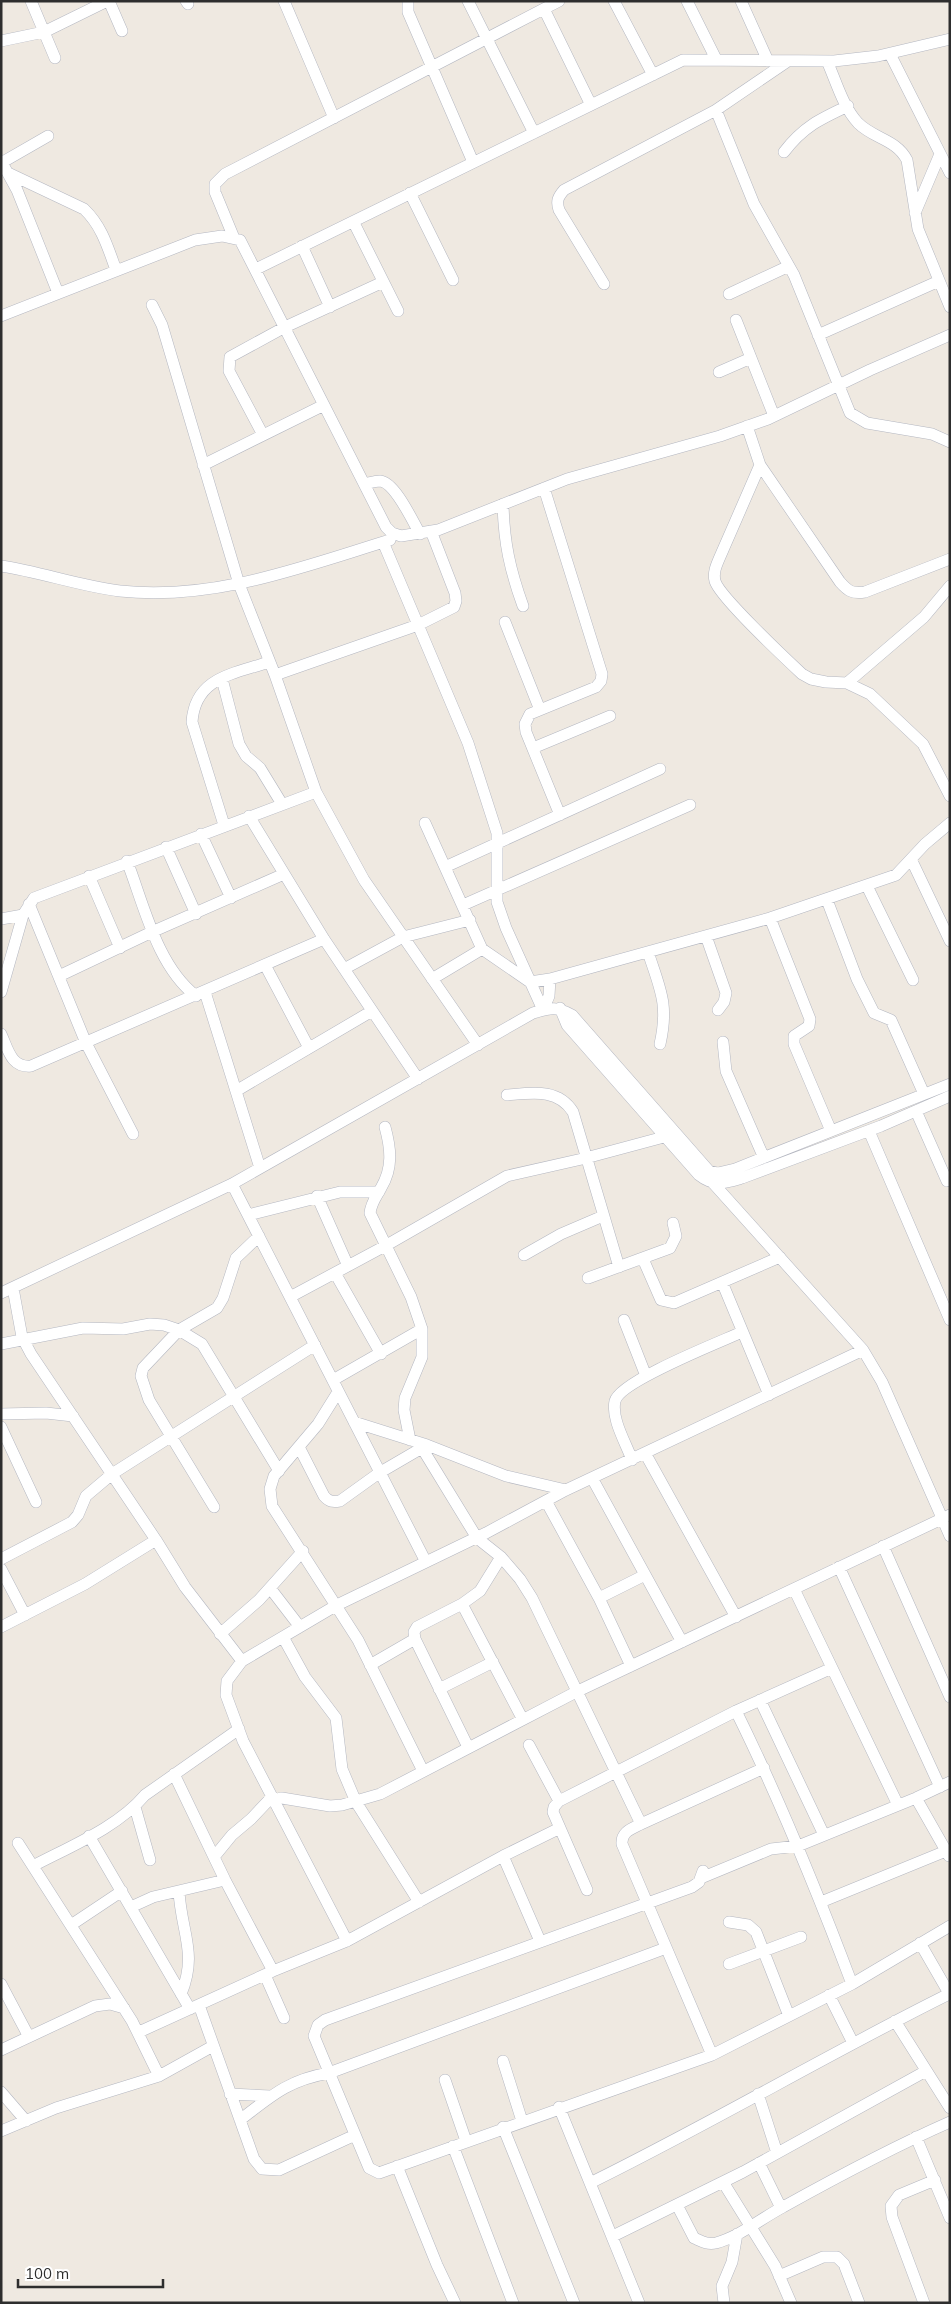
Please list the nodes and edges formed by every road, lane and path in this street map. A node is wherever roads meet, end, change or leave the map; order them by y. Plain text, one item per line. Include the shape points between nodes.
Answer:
1 (31, 1) edge
2 (108, 1) edge
3 (284, 1) edge
4 (408, 1) edge
5 (468, 1) edge
6 (560, 1) edge
7 (614, 1) edge
8 (687, 1) edge
9 (741, 1) edge
10 (544, 9) junction
11 (122, 31) dead end
12 (44, 32) junction
13 (486, 39) junction
14 (950, 39) edge
15 (1, 41) edge
16 (890, 54) junction
17 (55, 58) dead end
18 (716, 59) junction
19 (768, 61) junction
20 (788, 61) junction
21 (827, 61) junction
22 (430, 68) junction
23 (653, 75) junction
24 (591, 105) junction
25 (848, 106) junction
26 (716, 110) junction
27 (334, 118) junction
28 (534, 133) junction
29 (48, 136) dead end
30 (784, 152) dead end
31 (940, 154) junction
32 (2, 162) edge
33 (473, 162) junction
34 (8, 173) junction
35 (950, 173) edge
36 (410, 194) junction
37 (914, 215) junction
38 (354, 222) junction
39 (234, 238) junction
40 (302, 246) junction
41 (790, 266) junction
42 (256, 269) junction
43 (116, 270) junction
44 (453, 280) dead end
45 (939, 281) junction
46 (383, 282) junction
47 (604, 284) dead end
48 (58, 293) junction
49 (729, 294) dead end
50 (152, 305) dead end
51 (330, 306) junction
52 (950, 307) edge
53 (398, 312) dead end
54 (1, 316) edge
55 (736, 320) dead end
56 (285, 327) junction
57 (818, 334) junction
58 (950, 335) edge
59 (751, 358) junction
60 (719, 372) dead end
61 (838, 385) junction
62 (324, 405) junction
63 (774, 416) junction
64 (747, 426) junction
65 (263, 435) junction
66 (950, 442) edge
67 (203, 465) junction
68 (760, 466) junction
69 (364, 484) junction
70 (544, 488) junction
71 (503, 504) junction
72 (425, 533) junction
73 (401, 536) junction
74 (383, 542) junction
75 (950, 559) edge
76 (1, 566) edge
77 (239, 584) junction
78 (950, 586) edge
79 (523, 606) dead end
80 (505, 622) dead end
81 (418, 625) junction
82 (270, 662) junction
83 (275, 675) junction
84 (222, 679) junction
85 (847, 683) junction
86 (540, 710) junction
87 (610, 716) dead end
88 (533, 748) junction
89 (660, 769) dead end
90 (316, 792) junction
91 (950, 796) edge
92 (282, 804) junction
93 (690, 805) dead end
94 (560, 815) junction
95 (249, 816) junction
96 (425, 823) dead end
97 (950, 823) edge
98 (224, 825) junction
99 (201, 834) junction
100 (498, 843) junction
101 (166, 847) junction
102 (128, 861) junction
103 (912, 861) junction
104 (445, 867) junction
105 (284, 874) junction
106 (89, 876) junction
107 (867, 886) junction
108 (495, 892) junction
109 (231, 898) junction
110 (827, 900) junction
111 (29, 904) junction
112 (463, 905) junction
113 (196, 914) junction
114 (23, 915) junction
115 (770, 918) junction
116 (1, 920) edge
117 (470, 920) junction
118 (154, 931) junction
119 (706, 936) junction
120 (403, 937) junction
121 (324, 939) junction
122 (950, 941) edge
123 (120, 948) junction
124 (482, 949) junction
125 (648, 952) junction
126 (265, 965) junction
127 (344, 969) junction
128 (59, 976) junction
129 (432, 979) junction
130 (550, 980) junction
131 (913, 980) dead end
132 (530, 982) junction
133 (1, 992) edge
134 (200, 994) junction
135 (560, 1008) junction
136 (543, 1010) junction
137 (718, 1010) dead end
138 (372, 1011) junction
139 (1, 1034) edge
140 (723, 1042) dead end
141 (86, 1043) junction
142 (660, 1044) dead end
143 (478, 1045) junction
144 (309, 1048) junction
145 (418, 1080) junction
146 (950, 1084) edge
147 (236, 1090) junction
148 (924, 1094) junction
149 (507, 1095) dead end
150 (950, 1096) edge
151 (916, 1111) junction
152 (385, 1128) dead end
153 (831, 1131) junction
154 (869, 1131) junction
155 (133, 1134) dead end
156 (664, 1137) junction
157 (586, 1158) junction
158 (764, 1158) junction
159 (260, 1168) junction
160 (947, 1181) dead end
161 (713, 1183) junction
162 (232, 1184) junction
163 (379, 1192) junction
164 (317, 1196) junction
165 (248, 1215) junction
166 (603, 1216) junction
167 (673, 1223) dead end
168 (259, 1236) junction
169 (385, 1246) junction
170 (524, 1255) dead end
171 (780, 1257) junction
172 (643, 1259) junction
173 (348, 1266) junction
174 (619, 1268) junction
175 (335, 1273) junction
176 (588, 1278) dead end
177 (722, 1282) junction
178 (13, 1288) junction
179 (1, 1293) edge
180 (290, 1297) junction
181 (624, 1320) dead end
182 (950, 1320) edge
183 (179, 1330) junction
184 (422, 1330) junction
185 (742, 1332) junction
186 (23, 1340) junction
187 (1, 1344) edge
188 (315, 1345) junction
189 (863, 1350) junction
190 (381, 1354) junction
191 (646, 1376) junction
192 (332, 1380) junction
193 (338, 1392) junction
194 (234, 1395) junction
195 (769, 1395) junction
196 (1, 1414) edge
197 (73, 1416) junction
198 (354, 1422) junction
199 (1, 1427) edge
200 (171, 1436) junction
201 (410, 1440) junction
202 (299, 1447) junction
203 (425, 1447) junction
204 (645, 1453) junction
205 (632, 1460) junction
206 (279, 1471) junction
207 (379, 1473) junction
208 (112, 1474) junction
209 (592, 1478) junction
210 (566, 1490) junction
211 (546, 1501) junction
212 (36, 1502) dead end
213 (214, 1507) dead end
214 (946, 1517) edge
215 (950, 1536) edge
216 (477, 1538) junction
217 (156, 1540) junction
218 (883, 1546) junction
219 (303, 1551) junction
220 (502, 1557) junction
221 (1, 1559) edge
222 (426, 1562) junction
223 (840, 1566) junction
224 (1, 1569) edge
225 (645, 1575) junction
226 (270, 1588) junction
227 (794, 1589) junction
228 (599, 1598) junction
229 (462, 1604) junction
230 (337, 1605) junction
231 (25, 1615) junction
232 (736, 1617) junction
233 (1, 1627) edge
234 (300, 1627) junction
235 (220, 1634) junction
236 (284, 1637) junction
237 (414, 1639) junction
238 (682, 1642) junction
239 (242, 1661) junction
240 (492, 1662) junction
241 (370, 1664) junction
242 (631, 1666) junction
243 (832, 1668) junction
244 (439, 1689) junction
245 (578, 1690) junction
246 (950, 1697) edge
247 (760, 1700) junction
248 (736, 1712) junction
249 (522, 1718) junction
250 (239, 1729) junction
251 (529, 1745) dead end
252 (468, 1747) junction
253 (764, 1768) junction
254 (423, 1771) junction
255 (616, 1772) junction
256 (174, 1774) junction
257 (945, 1785) edge
258 (916, 1798) junction
259 (272, 1799) junction
260 (356, 1802) junction
261 (560, 1802) junction
262 (898, 1806) junction
263 (135, 1808) junction
264 (640, 1824) junction
265 (560, 1828) junction
266 (824, 1835) junction
267 (89, 1836) junction
268 (18, 1843) dead end
269 (798, 1846) junction
270 (948, 1855) edge
271 (503, 1856) junction
272 (214, 1857) junction
273 (150, 1860) dead end
274 (33, 1866) junction
275 (225, 1880) junction
276 (587, 1890) dead end
277 (122, 1891) junction
278 (179, 1892) junction
279 (419, 1902) junction
280 (647, 1902) junction
281 (821, 1902) junction
282 (131, 1907) junction
283 (728, 1922) dead end
284 (71, 1925) junction
285 (950, 1926) edge
286 (801, 1938) dead end
287 (347, 1940) junction
288 (540, 1941) junction
289 (920, 1943) junction
290 (666, 1948) junction
291 (764, 1952) junction
292 (729, 1964) dead end
293 (269, 1973) junction
294 (1, 1984) edge
295 (852, 1984) junction
296 (181, 1994) junction
297 (950, 1994) edge
298 (829, 1996) junction
299 (194, 2007) junction
300 (124, 2008) junction
301 (789, 2016) junction
302 (284, 2018) dead end
303 (895, 2021) junction
304 (139, 2032) junction
305 (29, 2037) junction
306 (853, 2043) junction
307 (213, 2046) junction
308 (1, 2050) edge
309 (712, 2054) junction
310 (503, 2060) dead end
311 (926, 2071) junction
312 (329, 2073) junction
313 (160, 2076) junction
314 (445, 2080) dead end
315 (1, 2092) edge
316 (230, 2094) junction
317 (758, 2094) junction
318 (270, 2096) junction
319 (559, 2107) junction
320 (950, 2108) edge
321 (240, 2120) junction
322 (522, 2120) junction
323 (26, 2121) junction
324 (950, 2122) edge
325 (503, 2128) junction
326 (1, 2131) edge
327 (355, 2135) junction
328 (916, 2137) junction
329 (466, 2141) junction
330 (453, 2146) junction
331 (777, 2153) junction
332 (759, 2163) junction
333 (397, 2166) junction
334 (935, 2180) junction
335 (723, 2182) junction
336 (590, 2183) junction
337 (677, 2205) junction
338 (781, 2208) junction
339 (950, 2218) edge
340 (750, 2228) junction
341 (737, 2234) junction
342 (612, 2236) junction
343 (779, 2276) junction
344 (455, 2303) edge
345 (513, 2303) edge
346 (574, 2303) edge
347 (639, 2303) edge
348 (724, 2303) edge
349 (791, 2303) edge
350 (859, 2303) edge
351 (924, 2303) edge

1 - 12 street
2 - 11 street
2 - 12 street
3 - 27 street
4 - 22 street via 408,12
5 - 13 street
6 - 10 street
7 - 23 street
8 - 18 street
9 - 19 street
10 - 13 street
10 - 24 street
12 - 15 street
12 - 17 street
13 - 22 street
13 - 28 street
14 - 16 street
16 - 21 street
16 - 31 street
18 - 19 street
18 - 23 street via 683,60
19 - 20 street
20 - 21 street
20 - 26 street
21 - 25 street
22 - 27 street
22 - 33 street
23 - 24 street
24 - 28 street
25 - 30 street via 808,126
25 - 37 street via 860,124 901,149 906,160
26 - 41 street via 754,204
26 - 47 street via 564,190 559,196 559,210
27 - 39 street via 219,179 215,192
28 - 33 street
29 - 32 street
31 - 35 street
31 - 37 street
32 - 34 street
33 - 36 street
34 - 43 street via 84,210 100,227
34 - 48 street
36 - 38 street
36 - 44 street
37 - 45 street
38 - 40 street
38 - 46 street
39 - 42 street via 244,244
39 - 43 street via 204,237
40 - 42 street
40 - 51 street
41 - 49 street
41 - 57 street
42 - 56 street
43 - 48 street
45 - 52 street
45 - 57 street
46 - 51 street
46 - 53 street
48 - 54 street
50 - 67 street via 162,324
51 - 56 street
55 - 59 street
56 - 62 street
56 - 65 street via 238,351 230,357 228,364
57 - 61 street
58 - 61 street
59 - 60 street
59 - 63 street
61 - 63 street
61 - 66 street via 850,413 856,418 867,423 932,434
62 - 65 street
62 - 69 street
63 - 64 street
64 - 68 street
64 - 70 street via 567,478
65 - 67 street
67 - 77 street
68 - 75 street via 849,592 865,592
68 - 85 street via 719,559 714,572 715,582 802,674 826,682
69 - 72 street via 387,483
69 - 73 street via 386,527
70 - 71 street
70 - 86 street via 602,674 596,687
71 - 72 street via 454,525
71 - 79 street via 508,559
72 - 73 street
72 - 81 street via 456,601 454,607
73 - 74 street
74 - 77 street via 266,579
74 - 81 street
76 - 77 street via 90,585 143,592
77 - 82 street
78 - 85 street via 924,617
80 - 86 street
81 - 83 street
81 - 100 street via 468,744 494,821
82 - 83 street
82 - 84 street
83 - 90 street
84 - 92 street via 239,744 246,756 260,768
84 - 98 street via 199,694 193,706 192,722
85 - 91 street via 870,694 923,744
86 - 88 street via 530,714 525,724
87 - 88 street
88 - 94 street
89 - 94 street
90 - 92 street
90 - 120 street via 364,880
92 - 95 street
93 - 108 street
94 - 100 street
95 - 98 street
95 - 105 street
96 - 104 street
97 - 103 street via 925,844
98 - 99 street
99 - 101 street
99 - 109 street
100 - 104 street
100 - 108 street
101 - 102 street
101 - 113 street
102 - 106 street
102 - 118 street
103 - 107 street via 896,876
103 - 122 street
104 - 112 street
105 - 109 street
105 - 121 street
106 - 111 street via 50,890
106 - 123 street
107 - 110 street
107 - 131 street
108 - 112 street
108 - 132 street via 506,928
109 - 113 street
110 - 115 street
110 - 148 street via 863,992 874,1013 891,1020
111 - 114 street
111 - 128 street
112 - 117 street
113 - 118 street
114 - 116 street
114 - 133 street
115 - 119 street
115 - 153 street via 811,1023 794,1036 794,1044
117 - 120 street
117 - 124 street
118 - 123 street
118 - 134 street via 164,956 178,977
119 - 125 street
119 - 137 street via 726,993
120 - 127 street
120 - 129 street
121 - 126 street
121 - 127 street
123 - 128 street
124 - 129 street
124 - 132 street
125 - 130 street
125 - 142 street via 665,1010
126 - 134 street
126 - 144 street
127 - 138 street
128 - 141 street
129 - 143 street
130 - 132 street
130 - 136 street via 549,996
132 - 136 street
134 - 141 street
134 - 147 street
135 - 136 street
135 - 156 street via 566,1025
135 - 158 street via 577,1020 709,1170 718,1173 729,1171
136 - 143 street
138 - 144 street
138 - 145 street
139 - 141 street via 13,1060 24,1067
140 - 158 street via 726,1071
141 - 155 street
143 - 145 street
144 - 147 street
145 - 159 street
146 - 148 street
147 - 159 street
148 - 153 street
149 - 157 street via 547,1093 567,1102
150 - 151 street
151 - 154 street
151 - 160 street
152 - 163 street via 390,1170
153 - 158 street
154 - 161 street via 742,1178
154 - 182 street
156 - 157 street
156 - 161 street via 699,1175
157 - 166 street
157 - 169 street via 506,1176
159 - 162 street
161 - 171 street
162 - 165 street
162 - 178 street
163 - 164 street via 340,1192
163 - 169 street via 370,1213
164 - 165 street
164 - 173 street
165 - 168 street
166 - 170 street
166 - 174 street
167 - 172 street via 676,1236 670,1248
168 - 180 street
168 - 183 street via 236,1258 223,1298 216,1308
169 - 173 street
169 - 184 street
171 - 177 street
171 - 189 street
172 - 174 street
172 - 177 street via 661,1300 668,1304
173 - 175 street
174 - 176 street
175 - 180 street
175 - 190 street
177 - 185 street
178 - 179 street
178 - 186 street
180 - 188 street
181 - 191 street
183 - 186 street via 150,1324 123,1329 83,1328
183 - 194 street via 202,1344
183 - 200 street via 143,1368 141,1376 149,1400
184 - 190 street
184 - 201 street via 422,1357 405,1398
185 - 191 street
185 - 195 street
186 - 187 street
186 - 197 street
188 - 192 street
188 - 194 street
189 - 195 street
189 - 214 street via 882,1382
190 - 192 street
191 - 205 street via 622,1390 616,1400 615,1414
192 - 193 street
193 - 198 street
193 - 202 street
194 - 200 street
194 - 206 street
195 - 204 street
196 - 197 street
197 - 208 street
198 - 201 street
198 - 207 street
199 - 212 street
200 - 208 street
200 - 213 street
201 - 203 street
202 - 206 street
202 - 207 street via 328,1500 340,1501
203 - 207 street
203 - 210 street via 506,1476
203 - 216 street
204 - 205 street
204 - 232 street
205 - 209 street
206 - 219 street via 274,1476 269,1497
207 - 222 street
208 - 217 street
208 - 221 street via 86,1496 72,1522
209 - 210 street
209 - 225 street
210 - 211 street
211 - 216 street
211 - 228 street
214 - 215 street
214 - 218 street
216 - 220 street
216 - 222 street
217 - 231 street via 85,1584
217 - 235 street
218 - 223 street
218 - 246 street
219 - 226 street
219 - 230 street
220 - 229 street via 480,1591
220 - 245 street via 532,1598
222 - 230 street
223 - 227 street
223 - 257 street
224 - 231 street
225 - 228 street
225 - 238 street
226 - 234 street
226 - 235 street
227 - 232 street
227 - 243 street
228 - 242 street
229 - 237 street via 416,1627
229 - 240 street
230 - 234 street
230 - 241 street
231 - 233 street
232 - 238 street
234 - 236 street
235 - 239 street
236 - 239 street
236 - 260 street via 305,1677 336,1718 342,1769
237 - 241 street
237 - 244 street
238 - 242 street
239 - 250 street via 227,1681 226,1695
240 - 244 street
240 - 249 street
241 - 254 street
242 - 245 street
243 - 247 street
243 - 262 street
244 - 252 street
245 - 249 street
245 - 255 street
247 - 248 street
247 - 266 street
248 - 253 street
248 - 255 street
249 - 252 street
250 - 256 street
250 - 259 street
251 - 261 street
252 - 254 street
253 - 264 street
253 - 269 street
254 - 260 street via 380,1794
255 - 261 street
255 - 264 street
256 - 263 street via 145,1795
256 - 272 street
257 - 258 street
258 - 262 street
258 - 270 street
259 - 260 street via 330,1806
259 - 272 street via 232,1835
259 - 287 street
260 - 279 street
261 - 265 street via 554,1807 554,1812
262 - 266 street
263 - 267 street
263 - 273 street
264 - 280 street via 625,1832 622,1844
265 - 271 street
265 - 276 street
266 - 269 street
267 - 274 street
267 - 277 street
268 - 274 street
269 - 280 street via 771,1849 702,1874 692,1887
269 - 281 street
270 - 281 street
271 - 279 street
271 - 288 street
272 - 275 street
274 - 284 street
275 - 278 street
275 - 293 street
277 - 282 street
277 - 284 street
278 - 282 street via 153,1897
278 - 296 street via 190,1964
279 - 287 street
280 - 288 street
280 - 290 street
281 - 295 street
282 - 296 street
283 - 291 street via 751,1927
284 - 300 street
285 - 289 street
286 - 291 street
287 - 293 street
288 - 312 street via 325,2020 318,2025 314,2036
289 - 295 street
289 - 297 street
290 - 309 street
290 - 312 street
291 - 292 street
291 - 301 street
293 - 299 street
293 - 302 street
294 - 305 street
295 - 298 street
296 - 299 street
297 - 303 street
298 - 301 street
298 - 306 street
299 - 304 street
299 - 307 street
300 - 304 street
300 - 305 street via 110,2004 95,2006
301 - 309 street
303 - 306 street
303 - 311 street
304 - 313 street
305 - 308 street
306 - 317 street
307 - 313 street
307 - 316 street
309 - 319 street
310 - 322 street
311 - 320 street
311 - 331 street
312 - 318 street via 295,2082
312 - 327 street
313 - 323 street via 56,2108
314 - 329 street
315 - 323 street
316 - 318 street
316 - 321 street
317 - 331 street
317 - 336 street via 676,2141
318 - 321 street
319 - 322 street
319 - 336 street
321 - 327 street via 254,2159 262,2168 272,2171
322 - 325 street
323 - 326 street
324 - 328 street
325 - 329 street
325 - 346 street
327 - 333 street via 373,2172
328 - 334 street
328 - 338 street
329 - 330 street
330 - 333 street
330 - 345 street
331 - 332 street
332 - 335 street
332 - 338 street
333 - 344 street
334 - 339 street
334 - 351 street via 899,2195 891,2206 892,2217
335 - 337 street
335 - 340 street
336 - 342 street
337 - 341 street via 694,2238 716,2243
337 - 342 street
338 - 340 street
340 - 341 street
340 - 343 street
341 - 348 street via 732,2262 722,2286
342 - 347 street
343 - 349 street
343 - 350 street via 823,2257 837,2257 844,2264

